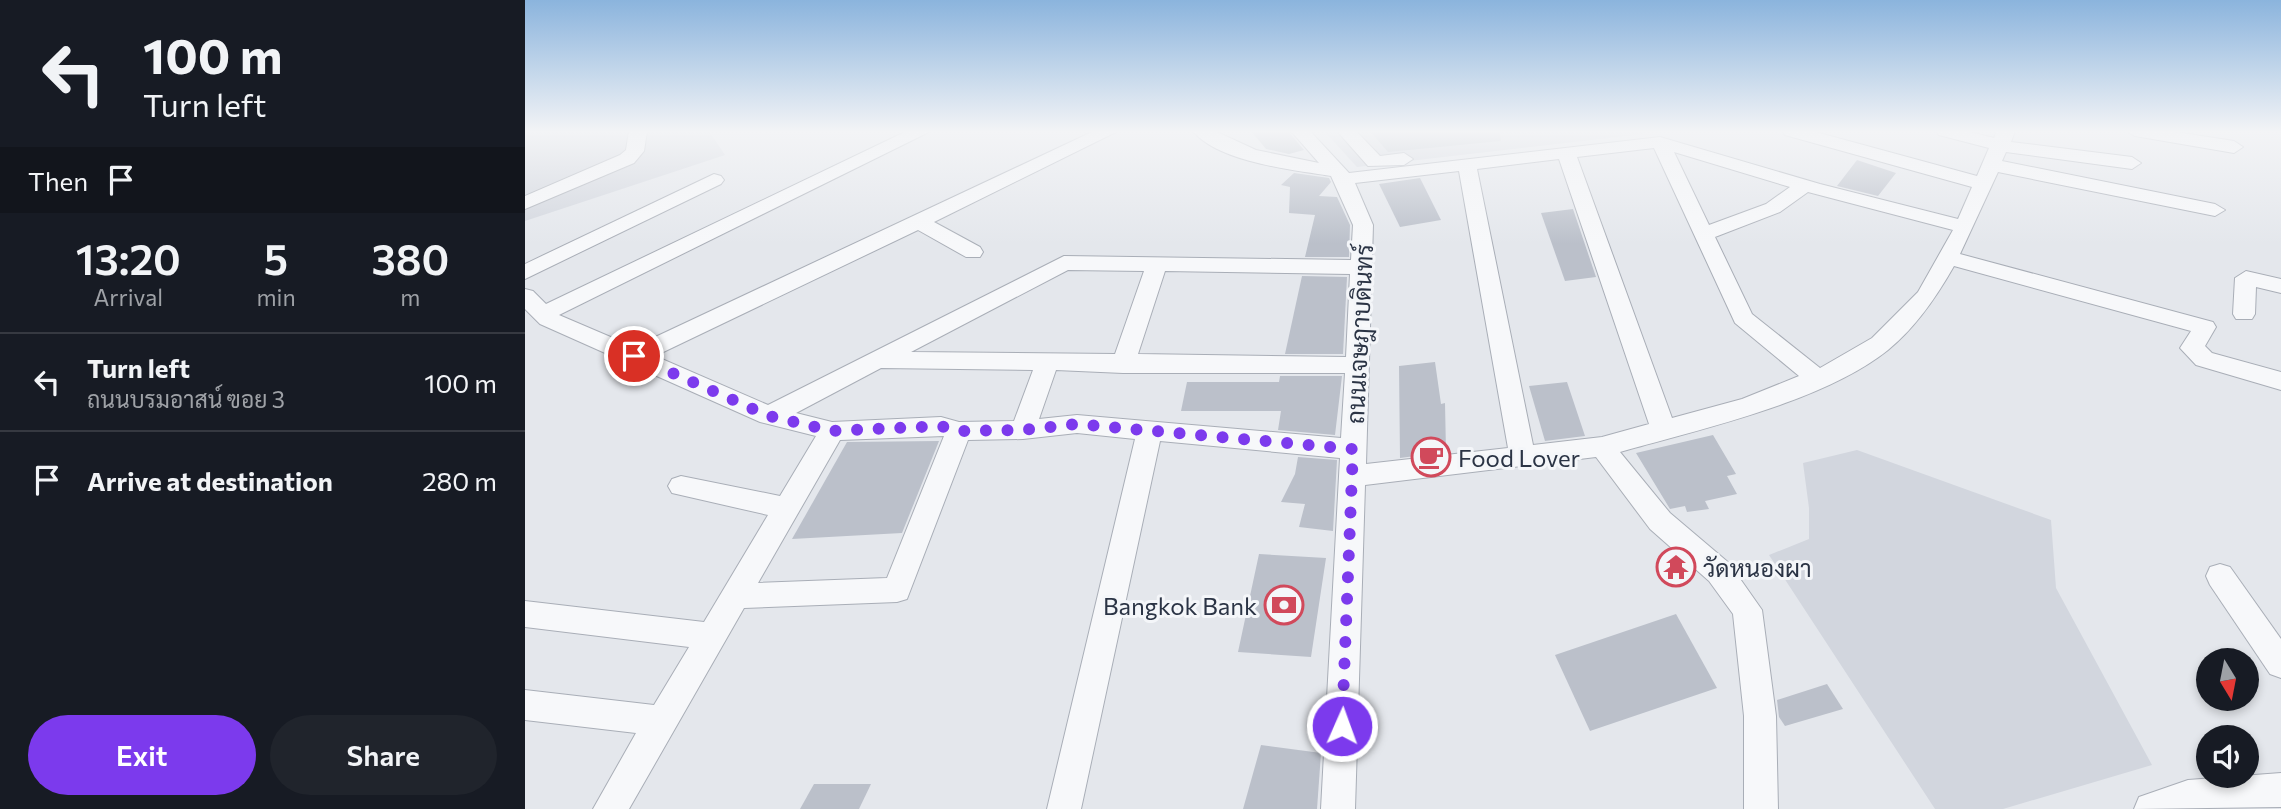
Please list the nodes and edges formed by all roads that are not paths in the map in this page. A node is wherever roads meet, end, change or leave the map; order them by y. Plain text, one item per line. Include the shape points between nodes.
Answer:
1 (604, 169) edge
2 (844, 169) edge
3 (1030, 169) edge
4 (1311, 169) edge
5 (1335, 169) edge
6 (1381, 169) edge
7 (1468, 169) edge
8 (1572, 169) edge
9 (1679, 169) edge
10 (1757, 169) edge
11 (1991, 169) edge
12 (2045, 169) edge
13 (1341, 175) junction
14 (714, 180) dead end
15 (1804, 186) junction
16 (525, 203) edge
17 (2215, 210) dead end
18 (919, 222) junction
19 (1965, 227) junction
20 (1702, 235) junction
21 (973, 252) dead end
22 (1949, 258) junction
23 (1157, 264) junction
24 (1363, 267) junction
25 (525, 272) edge
26 (2281, 286) edge
27 (525, 296) edge
28 (545, 313) junction
29 (2244, 314) dead end
30 (634, 356) junction
31 (877, 360) junction
32 (1047, 363) junction
33 (1123, 365) junction
34 (1358, 365) junction
35 (1818, 379) junction
36 (2281, 381) edge
37 (769, 416) junction
38 (1023, 430) junction
39 (1150, 430) junction
40 (1664, 430) junction
41 (832, 431) junction
42 (959, 431) junction
43 (1602, 447) junction
44 (1353, 449) junction
45 (1523, 458) junction
46 (1352, 476) junction
47 (681, 486) dead end
48 (787, 508) junction
49 (2220, 576) dead end
50 (735, 596) junction
51 (525, 614) edge
52 (712, 636) junction
53 (2281, 664) edge
54 (525, 705) edge
55 (662, 721) junction
56 (2281, 790) edge
57 (610, 809) edge
58 (1064, 809) edge
59 (1338, 809) edge
60 (1761, 809) edge
61 (2151, 809) edge

1 - 16 street
2 - 28 street
3 - 18 street
4 - 13 street
5 - 13 street, ถนนเจษฎาบดินทร์
6 - 13 street
7 - 45 street
8 - 40 street
9 - 20 street
10 - 15 street
11 - 19 street
12 - 17 street
13 - 24 street, ถนนเจษฎาบดินทร์ via 1363,225
14 - 25 street
15 - 19 street
15 - 20 street via 1773,208
18 - 21 street
18 - 30 street
19 - 22 street
20 - 35 street via 1743,318
22 - 35 street via 1926,296 1880,344
22 - 36 street via 2205,327 2192,348 2204,359
23 - 24 street
23 - 31 street via 1065,263
23 - 33 street
24 - 34 street, ถนนเจษฎาบดินทร์
26 - 29 street via 2246,278
27 - 28 street
28 - 30 street
30 - 37 street
31 - 32 street
31 - 37 street
32 - 33 street
32 - 38 street
33 - 34 street
34 - 44 street, ถนนเจษฎาบดินทร์
35 - 40 street via 1749,406
37 - 41 street
38 - 39 street via 1077,424
38 - 42 street
39 - 44 street
39 - 58 street
40 - 43 street
41 - 42 street via 941,426
41 - 48 street
42 - 50 street via 897,590
43 - 45 street
43 - 60 street via 1660,521 1719,572 1747,610 1760,716
44 - 46 street, ถนนเจษฎาบดินทร์
45 - 46 street
46 - 59 street, ถนนเจษฎาบดินทร์
47 - 48 street
48 - 50 street
49 - 53 street
50 - 52 street
51 - 52 street
52 - 55 street
54 - 55 street
55 - 57 street
56 - 61 street via 2188,797

